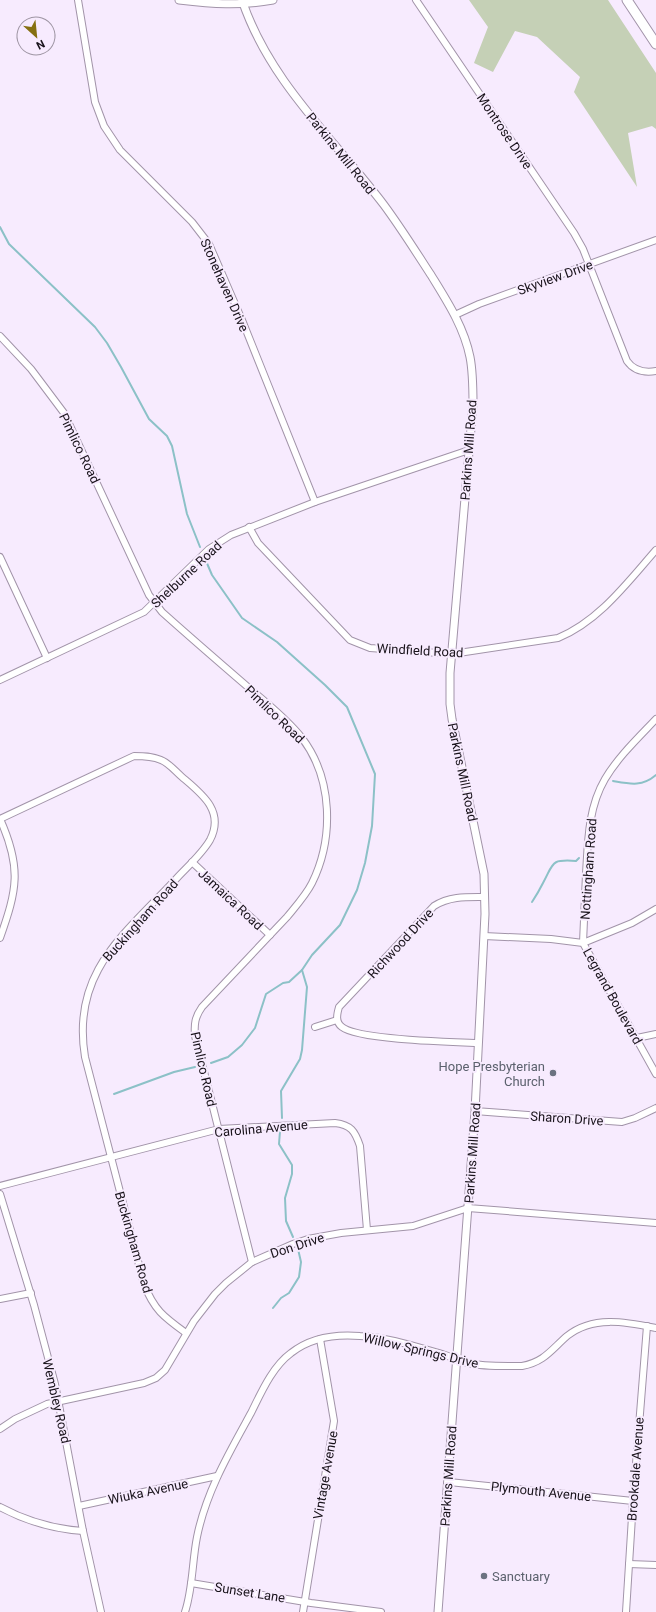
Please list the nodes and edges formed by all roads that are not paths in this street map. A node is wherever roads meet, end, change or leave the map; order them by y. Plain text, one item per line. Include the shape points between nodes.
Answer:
1 (78, 0) edge
2 (179, 0) edge
3 (273, 0) edge
4 (416, 0) edge
5 (626, 0) edge
6 (243, 2) edge
7 (656, 44) edge
8 (656, 240) edge
9 (588, 265) junction
10 (455, 315) junction
11 (0, 336) edge
12 (656, 371) edge
13 (469, 450) junction
14 (315, 502) junction
15 (249, 527) junction
16 (656, 550) edge
17 (0, 557) edge
18 (154, 602) junction
19 (452, 654) junction
20 (47, 658) junction
21 (0, 680) edge
22 (656, 719) edge
23 (0, 819) edge
24 (192, 862) junction
25 (485, 897) junction
26 (656, 909) edge
27 (270, 935) junction
28 (484, 936) junction
29 (0, 938) edge
30 (583, 944) junction
31 (337, 1020) junction
32 (315, 1027) dead end
33 (656, 1034) edge
34 (637, 1038) junction
35 (478, 1043) junction
36 (656, 1074) edge
37 (656, 1108) edge
38 (475, 1111) junction
39 (219, 1130) junction
40 (111, 1158) junction
41 (0, 1186) edge
42 (0, 1194) edge
43 (468, 1208) junction
44 (656, 1223) edge
45 (368, 1230) junction
46 (252, 1262) junction
47 (31, 1293) junction
48 (0, 1299) edge
49 (647, 1326) junction
50 (656, 1328) edge
51 (186, 1333) junction
52 (320, 1339) junction
53 (457, 1359) junction
54 (59, 1401) junction
55 (0, 1429) edge
56 (217, 1476) junction
57 (448, 1482) junction
58 (633, 1501) junction
59 (79, 1506) junction
60 (0, 1507) edge
61 (83, 1531) junction
62 (629, 1564) junction
63 (656, 1565) edge
64 (191, 1583) junction
65 (304, 1602) junction
66 (101, 1612) edge
67 (185, 1612) edge
68 (303, 1612) edge
69 (380, 1612) edge
70 (438, 1612) edge
71 (626, 1612) edge

1 - 14 street, Stonehaven Drive via 95,102 104,126 120,150 192,222 209,244
2 - 6 street via 200,3
3 - 6 street
4 - 9 street, Montrose Drive via 574,233
5 - 7 main road
6 - 10 street, Parkins Mill Road via 263,50 289,90 384,205
8 - 9 street, Skyview Drive
9 - 10 street, Skyview Drive
9 - 12 street via 626,361 634,369
10 - 13 street, Parkins Mill Road via 467,345 472,373
11 - 18 street, Pimlico Road via 31,369 64,413
13 - 14 street, Shelburne Road
13 - 19 street, Parkins Mill Road
14 - 15 street, Shelburne Road
15 - 18 street, Shelburne Road via 209,549
15 - 19 street, Windfield Road via 258,543 350,640 370,648
16 - 19 street, Windfield Road via 598,612 566,635
17 - 20 street
18 - 20 street, Shelburne Road via 144,612
18 - 27 street, Pimlico Road via 302,737 321,776 327,806 327,828 319,865 312,884 300,902
19 - 25 street, Parkins Mill Road via 452,719 480,846
20 - 21 street, Shelburne Road
22 - 30 street, Nottingham Road via 607,777 591,816
23 - 24 street, Buckingham Road via 134,756 155,758 163,761 202,793 211,807 213,833 209,842
23 - 29 street via 11,850 15,887
24 - 27 street, Jamaica Road
24 - 40 street, Buckingham Road via 115,945 99,967 88,990 84,1005 82,1040
25 - 28 street, Parkins Mill Road
25 - 31 street, Richwood Drive via 452,898 434,906 339,1007
26 - 30 street via 632,923
27 - 39 street, Pimlico Road via 202,1007 195,1019 195,1036
28 - 30 street, Legrand Boulevard via 551,939
28 - 35 street, Parkins Mill Road
30 - 34 street, Legrand Boulevard
31 - 32 street
31 - 35 street via 349,1031 426,1041
33 - 34 street
34 - 36 street, Legrand Boulevard
35 - 38 street, Parkins Mill Road
37 - 38 street, Sharon Drive via 622,1122
38 - 43 street, Parkins Mill Road
39 - 40 street, Carolina Avenue
39 - 45 street, Carolina Avenue via 345,1124 358,1138 360,1146
39 - 46 street, Pimlico Road
40 - 41 street, Carolina Avenue
40 - 51 street, Buckingham Road via 149,1296 159,1311
42 - 47 street, Wembley Road
43 - 44 street, Don Drive
43 - 45 street, Don Drive via 412,1226
43 - 53 street, Parkins Mill Road
45 - 46 street, Don Drive via 308,1239 280,1248
46 - 51 street, Don Drive via 216,1294
47 - 48 street
47 - 54 street, Wembley Road
49 - 50 street, Willow Springs Drive
49 - 53 street, Willow Springs Drive via 616,1322 593,1323 575,1330 544,1358 522,1366 467,1363
49 - 58 street, Brookdale Avenue
51 - 54 street, Don Drive via 165,1370 156,1378 144,1383
52 - 53 street, Willow Springs Drive via 343,1335 384,1339
52 - 56 street, Willow Springs Drive via 290,1354 274,1372
52 - 65 street, Vintage Avenue via 334,1421
53 - 57 street, Parkins Mill Road
54 - 55 street, Don Drive via 35,1409
54 - 59 street, Wembley Road
56 - 59 street, Wiuka Avenue
56 - 64 street, Willow Springs Drive via 197,1538
57 - 58 street, Plymouth Avenue
57 - 70 street, Parkins Mill Road
58 - 62 street, Brookdale Avenue
59 - 61 street, Wembley Road
60 - 61 street via 41,1524
61 - 66 street, Wembley Road
62 - 63 street
62 - 71 street, Brookdale Avenue
64 - 65 street, Sunset Lane
64 - 67 street, Willow Springs Drive
65 - 68 street, Vintage Avenue
65 - 69 street, Sunset Lane

